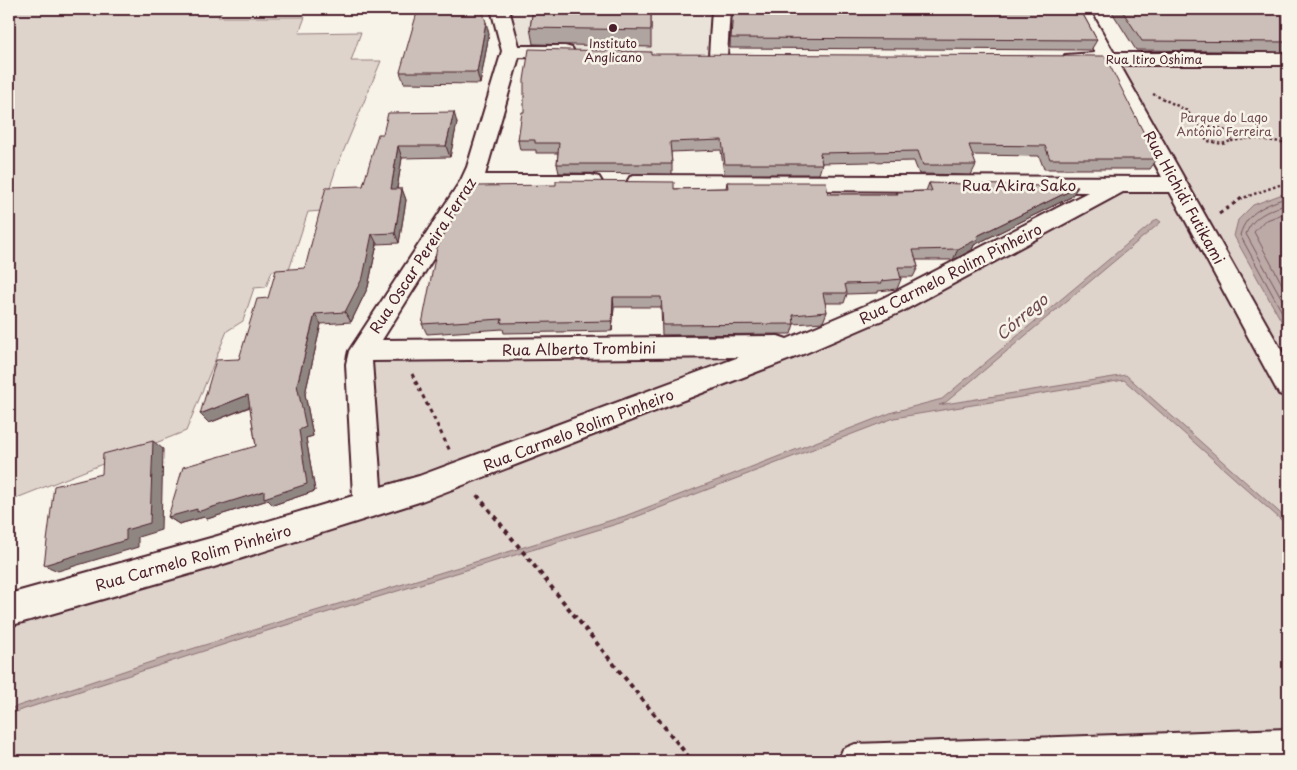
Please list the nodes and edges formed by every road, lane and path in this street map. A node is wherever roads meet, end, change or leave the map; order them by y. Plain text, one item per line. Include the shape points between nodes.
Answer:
1 (500, 9) edge
2 (721, 9) edge
3 (1080, 9) edge
4 (511, 51) junction
5 (580, 53) edge
6 (698, 55) edge
7 (718, 56) junction
8 (738, 56) edge
9 (1288, 58) edge
10 (1050, 59) edge
11 (1109, 59) junction
12 (1124, 86) junction
13 (1200, 127) junction
14 (1231, 141) junction
15 (1288, 143) edge
16 (471, 182) junction
17 (1288, 182) edge
18 (1121, 184) junction
19 (1177, 185) junction
20 (1206, 237) junction
21 (797, 346) junction
22 (400, 350) junction
23 (362, 351) junction
24 (1288, 386) edge
25 (462, 474) junction
26 (368, 505) junction
27 (9, 610) edge
28 (1288, 746) edge
29 (692, 761) edge
30 (855, 761) edge

1 - 4 street
2 - 7 street
3 - 11 street, Rua Hichidi Futikami
4 - 5 street
4 - 16 street, Rua Oscar Pereira Ferraz
6 - 7 street
7 - 8 street
9 - 11 street, Rua Itiro Oshima
10 - 11 street, Rua Itiro Oshima
11 - 12 street, Rua Hichidi Futikami
12 - 13 path via 1179,105
12 - 19 street, Rua Hichidi Futikami
13 - 14 path via 1221,128 1230,134
13 - 14 path via 1202,138 1212,143 1224,145
14 - 15 path via 1241,138
16 - 18 street, Rua Akira Sako
16 - 23 street, Rua Oscar Pereira Ferraz
17 - 20 path via 1242,198 1219,215
18 - 19 street, Rua Akira Sako
18 - 21 street, Rua Carmelo Rolim Pinheiro via 892,305
19 - 20 street, Rua Hichidi Futikami
20 - 24 street, Rua Hichidi Futikami
21 - 22 street, Rua Alberto Trombini
21 - 25 street, Rua Carmelo Rolim Pinheiro
22 - 23 street, Rua Alberto Trombini
22 - 25 path
23 - 26 street, Rua Oscar Pereira Ferraz via 359,364
25 - 26 street, Rua Carmelo Rolim Pinheiro
25 - 29 path via 509,537
26 - 27 street, Rua Carmelo Rolim Pinheiro
28 - 30 street

